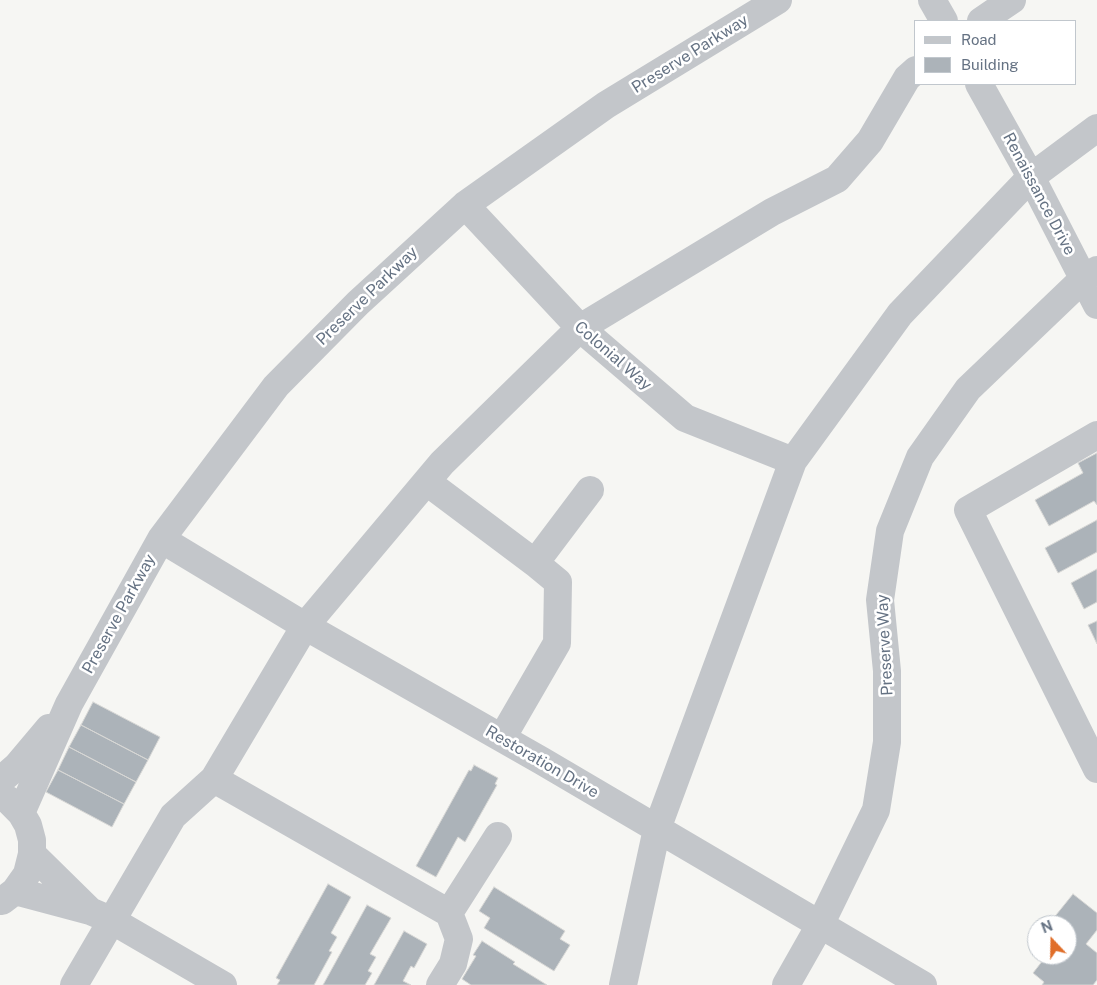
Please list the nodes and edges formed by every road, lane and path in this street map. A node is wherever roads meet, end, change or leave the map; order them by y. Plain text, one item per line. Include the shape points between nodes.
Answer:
1 (778, 0) edge
2 (932, 0) edge
3 (1012, 0) edge
4 (943, 20) edge
5 (982, 20) edge
6 (914, 72) edge
7 (980, 85) edge
8 (1097, 128) edge
9 (1031, 177) junction
10 (465, 204) junction
11 (1090, 275) edge
12 (1097, 306) edge
13 (580, 328) junction
14 (1097, 435) edge
15 (793, 462) junction
16 (427, 482) junction
17 (590, 490) dead end
18 (161, 539) junction
19 (535, 563) junction
20 (305, 626) junction
21 (69, 704) junction
22 (502, 738) junction
23 (1097, 768) edge
24 (214, 778) junction
25 (0, 782) edge
26 (0, 795) edge
27 (21, 812) junction
28 (658, 829) junction
29 (498, 836) dead end
30 (32, 854) junction
31 (8, 896) edge
32 (449, 912) junction
33 (101, 915) junction
34 (820, 925) junction
35 (74, 985) edge
36 (224, 985) edge
37 (440, 985) edge
38 (623, 985) edge
39 (786, 985) edge
40 (923, 985) edge

1 - 10 street, Preserve Parkway via 606,105
2 - 4 street
3 - 5 street
6 - 13 street via 906,78 870,141 837,179 772,212
7 - 9 street, Renaissance Drive
8 - 9 street
9 - 11 street, Renaissance Drive
9 - 15 street via 900,314
10 - 13 street, Colonial Way
10 - 18 street, Preserve Parkway via 358,302 276,386
11 - 12 street, Renaissance Drive
11 - 34 street, Preserve Way via 968,389 920,458 905,494 890,531 880,600 887,672 887,742 876,810
13 - 15 street, Colonial Way via 684,418
13 - 16 street via 442,463
14 - 23 street via 968,510
15 - 28 street
16 - 19 street
16 - 20 street
17 - 19 street
18 - 20 street, Restoration Drive
18 - 21 street, Preserve Parkway
19 - 22 street via 558,582 557,643
20 - 22 street, Restoration Drive
20 - 24 street
21 - 25 street, Preserve Parkway
21 - 27 street, Preserve Parkway
22 - 28 street, Restoration Drive
24 - 32 street
24 - 33 street via 174,816
26 - 27 street
27 - 30 street via 32,840
28 - 34 street, Restoration Drive
28 - 38 street
29 - 32 street
30 - 31 street via 27,874
30 - 33 street
31 - 33 street
32 - 37 street via 459,939 453,964
33 - 35 street
33 - 36 street
34 - 39 street, Preserve Way
34 - 40 street, Restoration Drive

